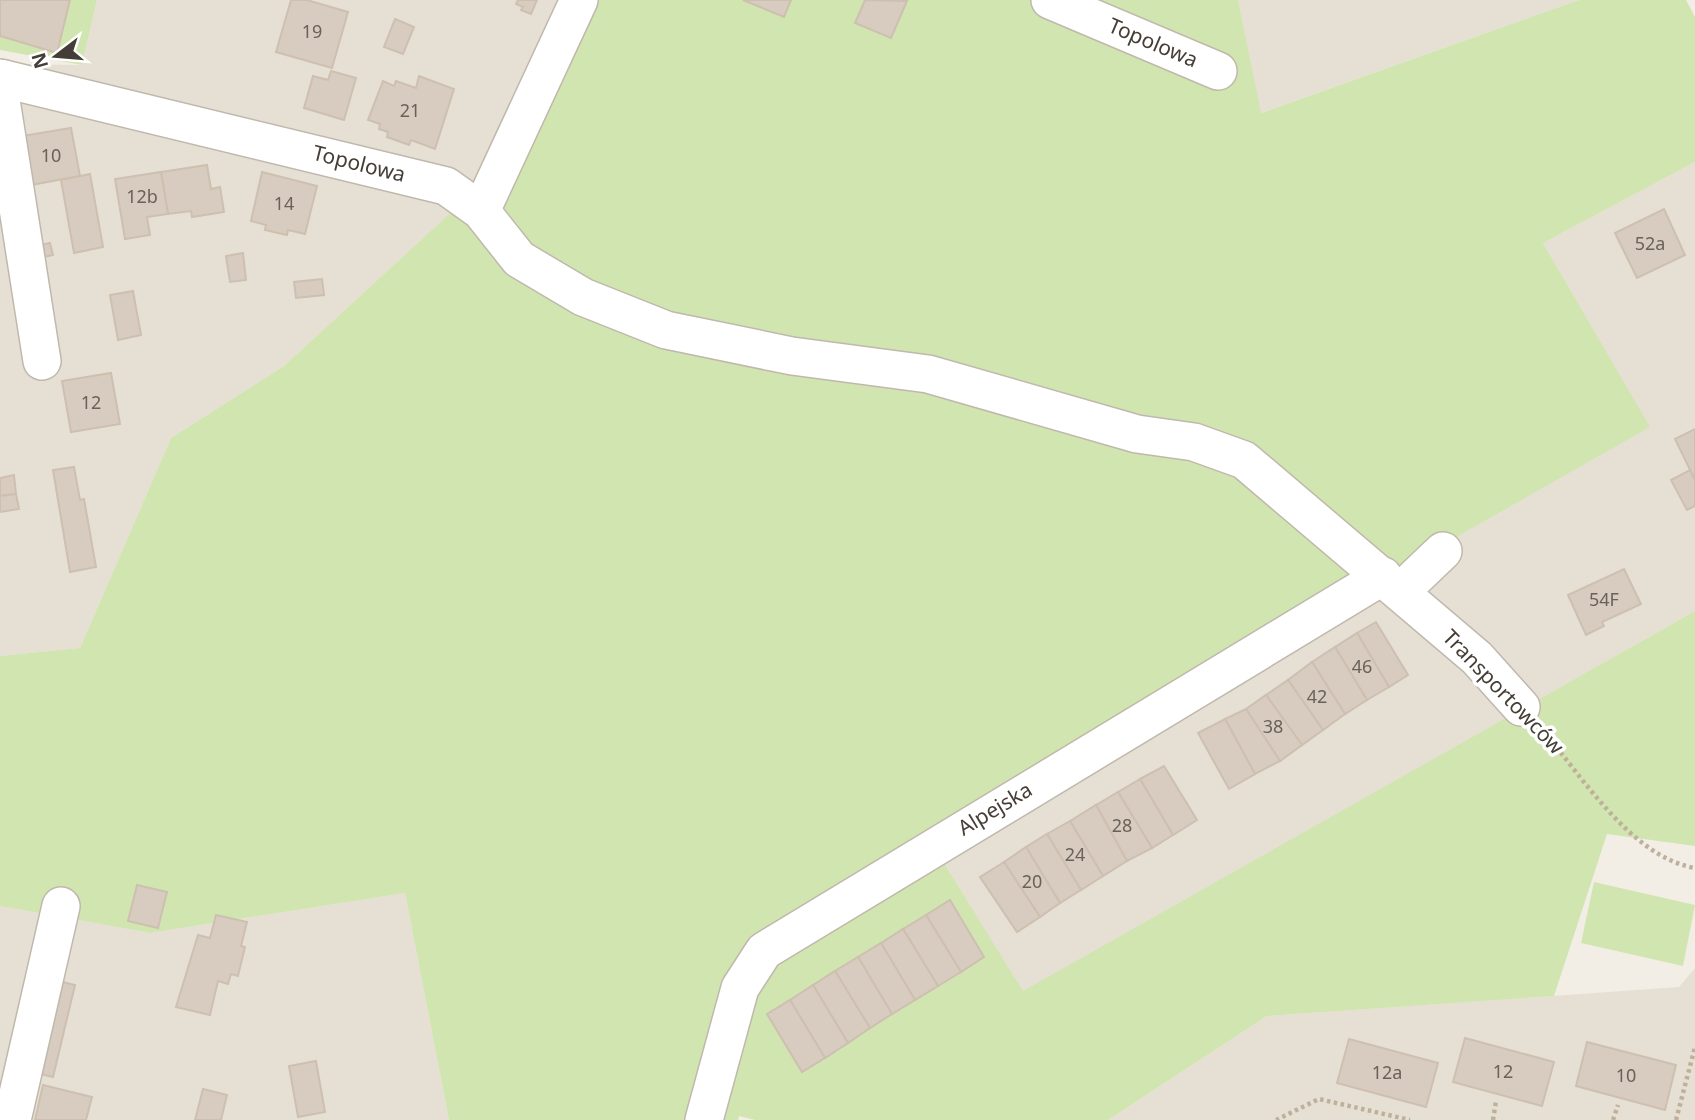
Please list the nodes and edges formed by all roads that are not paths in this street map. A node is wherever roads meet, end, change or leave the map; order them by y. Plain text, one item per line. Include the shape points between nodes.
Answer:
1 (579, 0) edge
2 (1050, 0) edge
3 (1218, 71) dead end
4 (2, 78) edge
5 (481, 211) junction
6 (41, 361) dead end
7 (1244, 460) joint
8 (1443, 551) dead end
9 (1392, 584) junction
10 (1521, 707) road end
11 (61, 905) dead end
12 (12, 1120) edge
13 (704, 1120) edge

1 - 5 street
2 - 3 street, Topolowa
4 - 5 street, Topolowa via 446,186
4 - 6 street, Topolowa via 1,100
5 - 7 street, Topolowa via 519,259 583,297 666,331 793,356 928,374 1137,434 1194,442
7 - 9 street, Transportowców
8 - 9 street, Alpejska
9 - 10 street, Transportowców via 1477,658
9 - 13 street, Alpejska via 933,845 764,951 740,988
11 - 12 street

